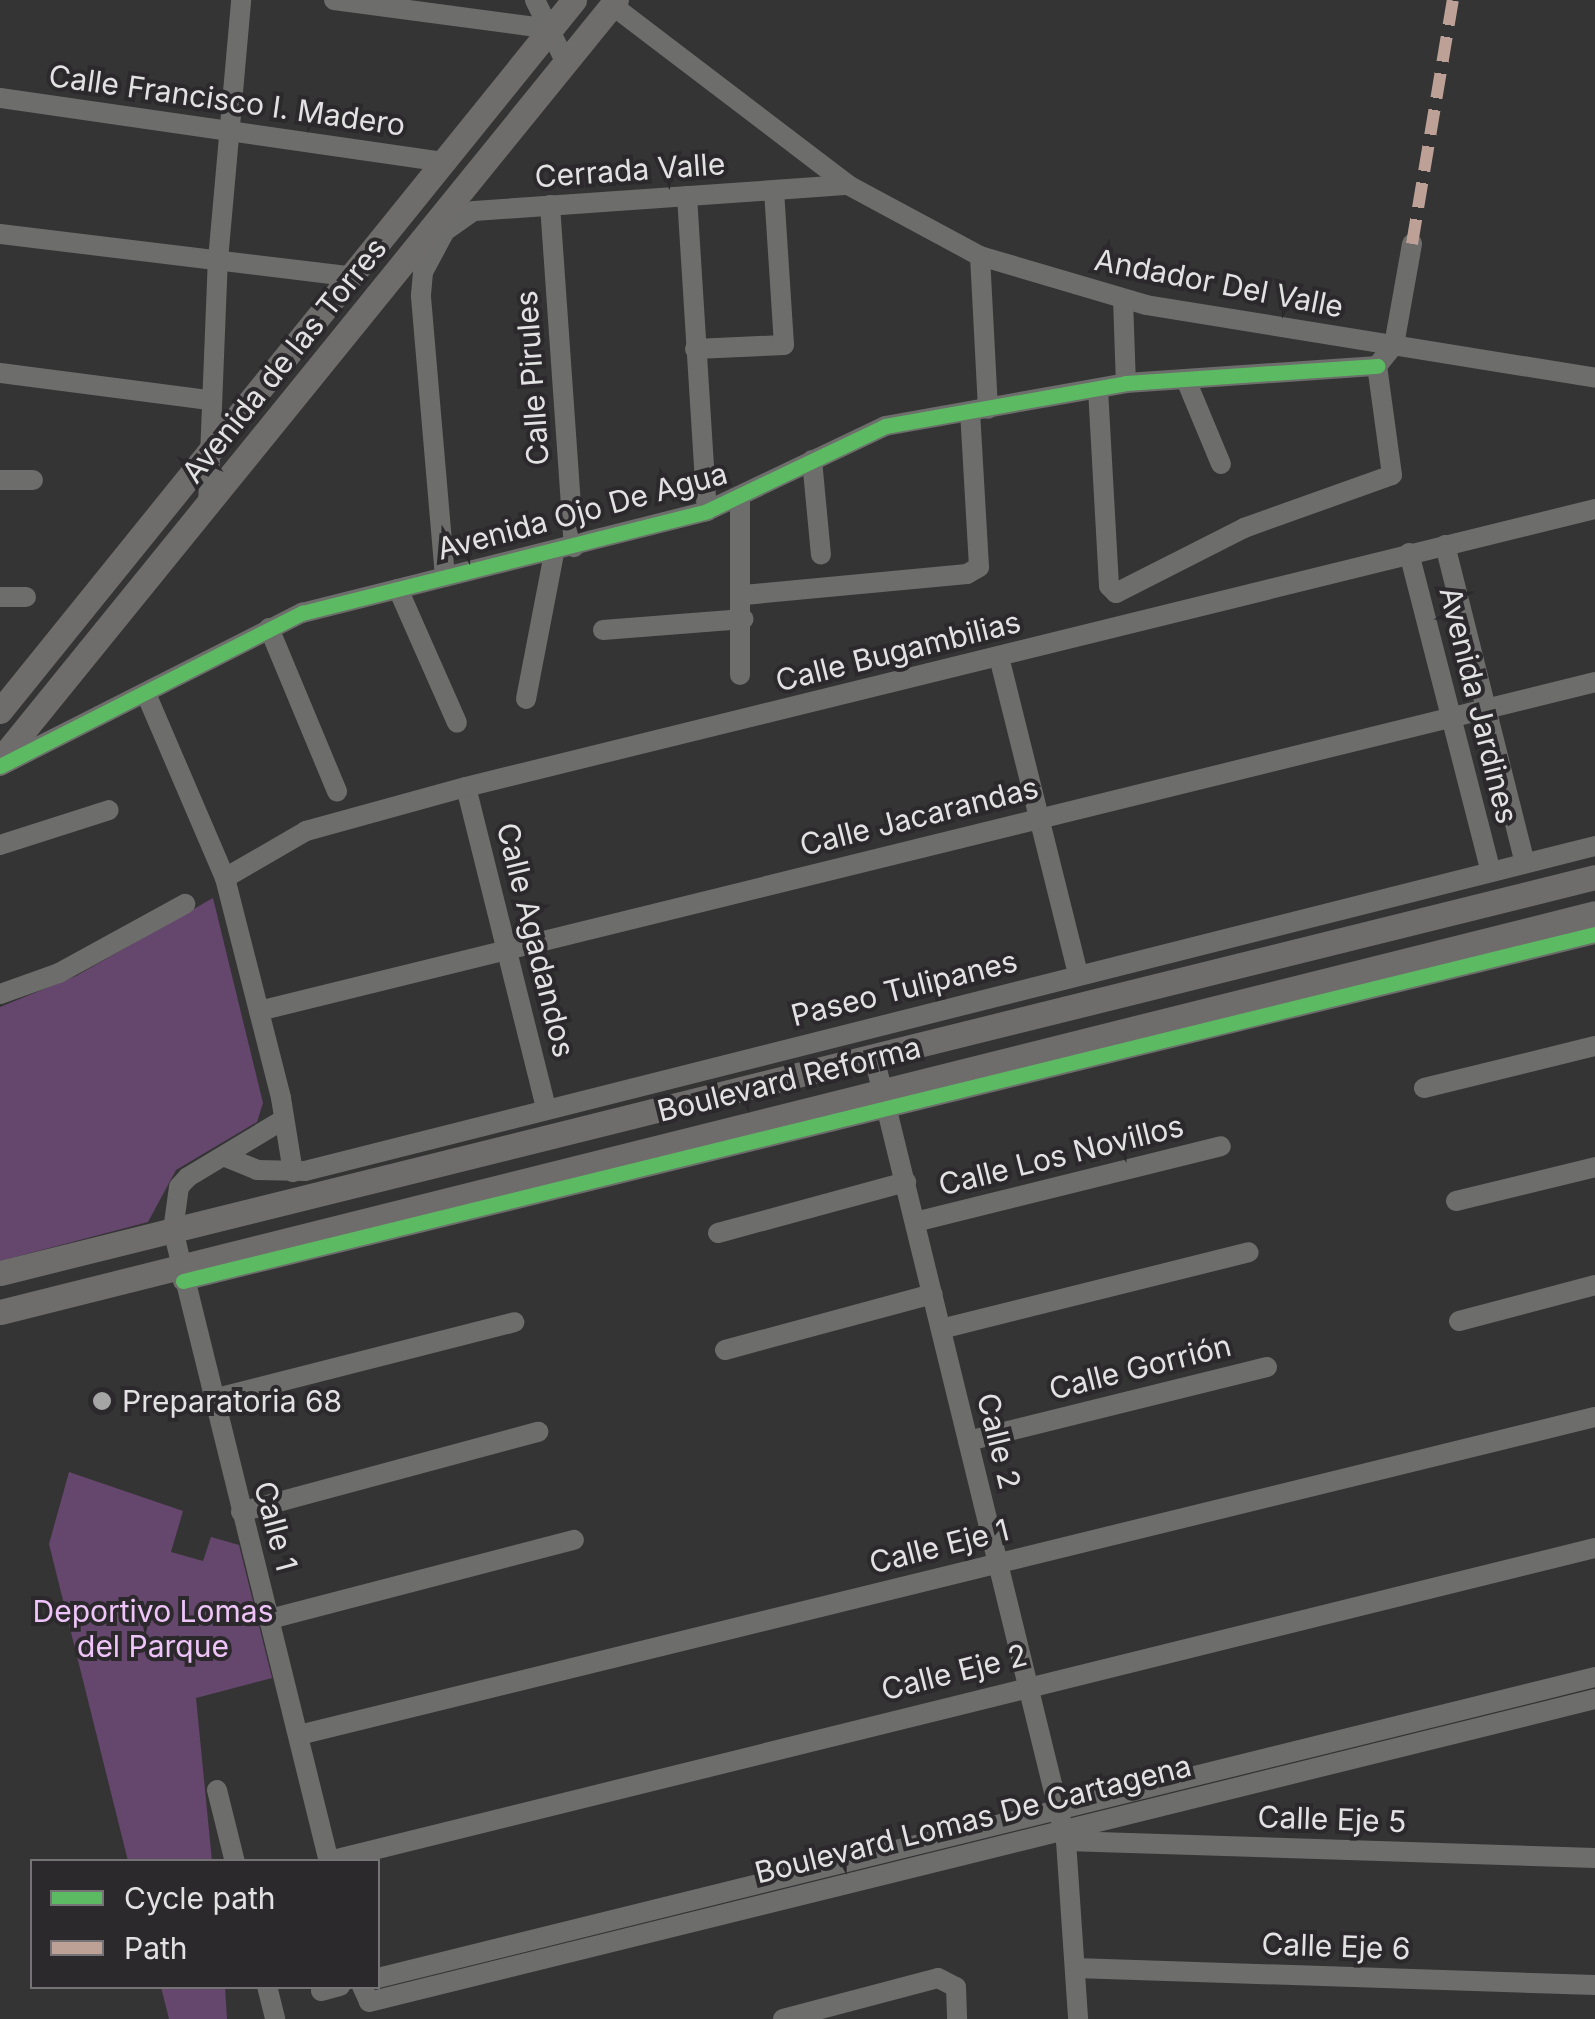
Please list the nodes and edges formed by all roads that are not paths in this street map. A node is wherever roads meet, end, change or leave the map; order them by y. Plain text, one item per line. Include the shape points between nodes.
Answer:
1 (241, 0) edge
2 (334, 0) edge
3 (535, 0) edge
4 (574, 0) edge
5 (614, 2) edge
6 (551, 29) junction
7 (566, 63) junction
8 (0, 98) edge
9 (226, 128) junction
10 (446, 162) junction
11 (848, 185) junction
12 (774, 192) junction
13 (687, 196) junction
14 (550, 205) junction
15 (0, 234) edge
16 (1412, 244) dead end
17 (980, 256) junction
18 (218, 260) junction
19 (353, 277) junction
20 (1122, 299) junction
21 (1394, 344) junction
22 (695, 348) junction
23 (1377, 366) junction
24 (0, 373) edge
25 (1595, 378) edge
26 (1186, 380) junction
27 (1126, 383) junction
28 (1098, 388) junction
29 (209, 400) junction
30 (979, 410) junction
31 (812, 460) junction
32 (207, 462) junction
33 (1221, 464) dead end
34 (0, 480) edge
35 (32, 480) dead end
36 (740, 498) junction
37 (208, 506) junction
38 (1595, 509) edge
39 (707, 511) junction
40 (1445, 545) junction
41 (564, 550) junction
42 (1410, 553) junction
43 (820, 555) dead end
44 (445, 577) junction
45 (398, 589) junction
46 (744, 595) junction
47 (0, 597) edge
48 (26, 597) dead end
49 (744, 619) junction
50 (269, 628) junction
51 (603, 630) dead end
52 (999, 657) junction
53 (740, 675) dead end
54 (1595, 682) edge
55 (147, 696) junction
56 (526, 700) dead end
57 (1486, 709) junction
58 (0, 710) edge
59 (1451, 717) junction
60 (456, 724) dead end
61 (0, 763) edge
62 (466, 787) junction
63 (336, 791) dead end
64 (108, 810) dead end
65 (1040, 818) junction
66 (0, 845) edge
67 (1595, 846) edge
68 (1526, 863) junction
69 (1491, 872) junction
70 (1595, 877) edge
71 (225, 878) junction
72 (185, 904) dead end
73 (1595, 913) edge
74 (1595, 934) edge
75 (508, 948) junction
76 (1078, 975) junction
77 (0, 994) edge
78 (258, 1011) junction
79 (1595, 1046) edge
80 (874, 1056) junction
81 (1424, 1088) dead end
82 (885, 1098) junction
83 (546, 1108) junction
84 (281, 1121) junction
85 (1221, 1146) dead end
86 (228, 1158) junction
87 (1595, 1166) edge
88 (293, 1172) junction
89 (906, 1182) junction
90 (1456, 1201) dead end
91 (915, 1222) junction
92 (172, 1230) junction
93 (718, 1233) dead end
94 (1249, 1252) dead end
95 (0, 1273) edge
96 (181, 1273) junction
97 (1595, 1285) edge
98 (932, 1294) junction
99 (0, 1312) edge
100 (1459, 1320) dead end
101 (514, 1322) dead end
102 (941, 1329) junction
103 (725, 1350) dead end
104 (1267, 1367) dead end
105 (213, 1399) junction
106 (1595, 1417) edge
107 (538, 1432) dead end
108 (968, 1441) junction
109 (242, 1512) junction
110 (574, 1540) dead end
111 (1595, 1548) edge
112 (998, 1562) junction
113 (270, 1619) junction
114 (1595, 1678) edge
115 (1027, 1684) junction
116 (1595, 1699) edge
117 (299, 1735) junction
118 (216, 1790) dead end
119 (1062, 1825) junction
120 (1595, 1858) edge
121 (234, 1859) edge
122 (329, 1859) edge
123 (337, 1859) edge
124 (683, 1912) junction
125 (1074, 1968) junction
126 (380, 1978) edge
127 (1595, 1985) edge
128 (268, 1989) edge
129 (364, 1994) edge
130 (274, 2019) edge
131 (783, 2019) edge
132 (957, 2019) edge
133 (1078, 2019) edge

1 - 9 street
2 - 6 street
3 - 6 street
4 - 6 main road, Avenida de las Torres
5 - 7 main road, Avenida de las Torres
5 - 11 street, Andador Del Valle
6 - 7 street
6 - 10 main road, Avenida de las Torres
7 - 37 main road, Avenida de las Torres
8 - 9 street, Calle Francisco I. Madero
9 - 10 street, Calle Francisco I. Madero
9 - 18 street
10 - 19 main road, Avenida de las Torres
11 - 12 street, Cerrada Valle
11 - 17 street, Andador Del Valle
12 - 13 street, Cerrada Valle
12 - 22 street via 784,345
13 - 14 street, Cerrada Valle
13 - 22 street
14 - 41 street, Calle Pirules
14 - 44 street, Cerrada Valle via 474,211 432,249 421,294
15 - 18 street
16 - 21 street
17 - 20 street, Andador Del Valle
17 - 30 street
18 - 19 street
18 - 29 street
19 - 32 main road, Avenida de las Torres
20 - 21 street, Andador Del Valle
20 - 27 street
21 - 23 street
21 - 25 street, Andador Del Valle
22 - 39 street
23 - 26 street, Avenida Ojo De Agua
23 - 28 street via 1392,475 1244,528 1116,593 1109,586
24 - 29 street
26 - 27 street, Avenida Ojo De Agua
26 - 33 street
27 - 28 street, Avenida Ojo De Agua
28 - 30 street, Avenida Ojo De Agua
29 - 32 street
30 - 31 street, Avenida Ojo De Agua via 885,426
30 - 46 street via 979,567 968,574
31 - 36 street, Avenida Ojo De Agua
31 - 43 street
32 - 37 street
32 - 58 main road, Avenida de las Torres
34 - 35 street
36 - 39 street, Avenida Ojo De Agua
36 - 46 street
37 - 61 main road, Avenida de las Torres
38 - 40 street, Calle Bugambilias
39 - 41 street, Avenida Ojo De Agua
40 - 42 street, Calle Bugambilias
40 - 57 street, Avenida Jardines
41 - 44 street, Avenida Ojo De Agua
41 - 56 street, Calle Pirules
42 - 52 street, Calle Bugambilias
42 - 59 street, Avenida Jardines
44 - 45 street, Avenida Ojo De Agua
45 - 50 street, Avenida Ojo De Agua via 334,602
45 - 60 street
46 - 49 street
47 - 48 street
49 - 51 street
49 - 53 street
50 - 55 street, Avenida Ojo De Agua
50 - 63 street
52 - 62 street, Calle Bugambilias
52 - 65 street
54 - 57 street, Calle Jacarandas
55 - 61 street, Avenida Ojo De Agua
55 - 71 street
57 - 59 street, Calle Jacarandas
57 - 68 street, Avenida Jardines
59 - 65 street, Calle Jacarandas
59 - 69 street, Avenida Jardines
62 - 71 street, Calle Bugambilias via 306,831
62 - 75 street, Calle Agadandos
64 - 66 street
65 - 75 street, Calle Jacarandas
65 - 76 street
67 - 68 street, Paseo Tulipanes
68 - 69 street, Paseo Tulipanes
69 - 76 street, Paseo Tulipanes
70 - 80 main road, Boulevard Reforma
71 - 78 street
72 - 77 street via 59,973
73 - 82 main road, Boulevard Reforma
74 - 82 street
75 - 78 street, Calle Jacarandas
75 - 83 street, Calle Agadandos
76 - 83 street, Paseo Tulipanes
78 - 84 street via 282,1098
79 - 81 street
80 - 82 street, Calle 2
80 - 92 main road, Boulevard Reforma
82 - 89 street, Calle 2
82 - 96 main road, Boulevard Reforma
83 - 88 street, Paseo Tulipanes
84 - 86 street
84 - 88 street
85 - 91 street, Calle Los Novillos
86 - 88 street, Paseo Tulipanes via 258,1170
86 - 92 street via 179,1187
87 - 90 street
89 - 91 street, Calle 2
89 - 93 street
91 - 98 street, Calle 2
92 - 95 main road, Boulevard Reforma
92 - 96 street, Calle 1
94 - 102 street
96 - 99 main road, Boulevard Reforma
96 - 105 street, Calle 1
97 - 100 street
98 - 102 street, Calle 2
98 - 103 street
101 - 105 street
102 - 108 street, Calle 2
104 - 108 street, Calle Gorrión
105 - 109 street, Calle 1
106 - 112 street, Calle Eje 1
107 - 109 street
108 - 112 street, Calle 2
109 - 113 street, Calle 1
110 - 113 street
111 - 115 street, Calle Eje 2
112 - 115 street, Calle 2
112 - 117 street, Calle Eje 1
113 - 117 street, Calle 1
114 - 119 street, Boulevard Lomas De Cartagena
115 - 119 street, Calle 2
115 - 123 street, Calle Eje 2
116 - 119 street, Boulevard Lomas De Cartagena
117 - 122 street, Calle 1
118 - 121 street
119 - 120 street, Calle Eje 5
119 - 124 street, Boulevard Lomas De Cartagena
119 - 125 street, Calle 2
124 - 126 street, Boulevard Lomas De Cartagena
124 - 129 street, Boulevard Lomas De Cartagena
125 - 127 street, Calle Eje 6
125 - 133 street, Calle 2
128 - 130 street
131 - 132 street via 949,1979

